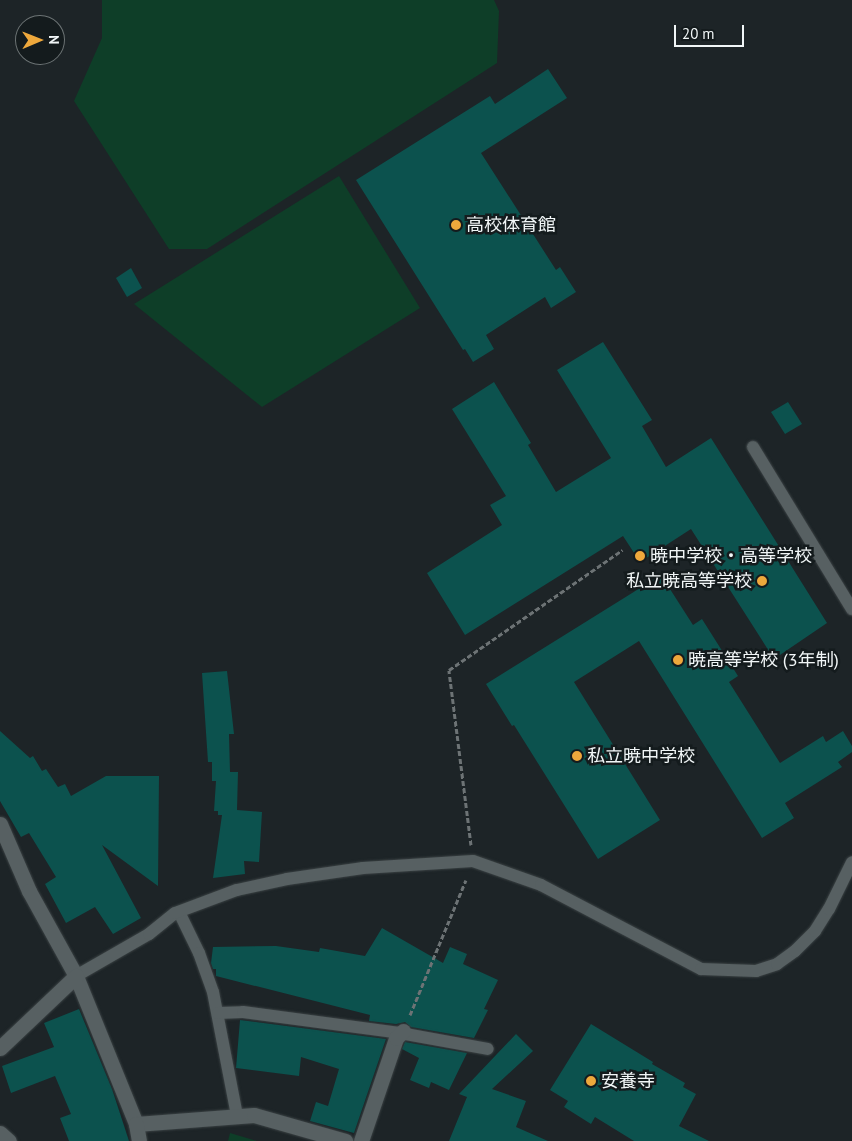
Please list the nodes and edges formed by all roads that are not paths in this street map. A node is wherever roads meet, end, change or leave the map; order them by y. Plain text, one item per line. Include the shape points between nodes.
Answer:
1 (753, 447) dead end
2 (852, 609) edge
3 (0, 824) edge
4 (852, 862) edge
5 (178, 912) junction
6 (76, 976) junction
7 (218, 1013) junction
8 (402, 1032) junction
9 (0, 1048) edge
10 (488, 1049) dead end
11 (237, 1115) junction
12 (136, 1124) junction
13 (0, 1133) edge
14 (8, 1141) edge
15 (138, 1141) edge
16 (345, 1141) edge
17 (361, 1141) edge

1 - 2 lane
3 - 6 street via 29,890
4 - 5 lane via 815,931 794,952 776,964 756,971 701,969 541,885 473,861 363,868 287,879 237,890
5 - 6 lane via 149,934
5 - 7 lane via 199,953
6 - 9 street
6 - 12 street
7 - 8 lane via 244,1012
7 - 11 lane
8 - 10 lane
8 - 17 street via 396,1038
11 - 12 street
11 - 16 street via 254,1115
12 - 15 street
13 - 14 street

